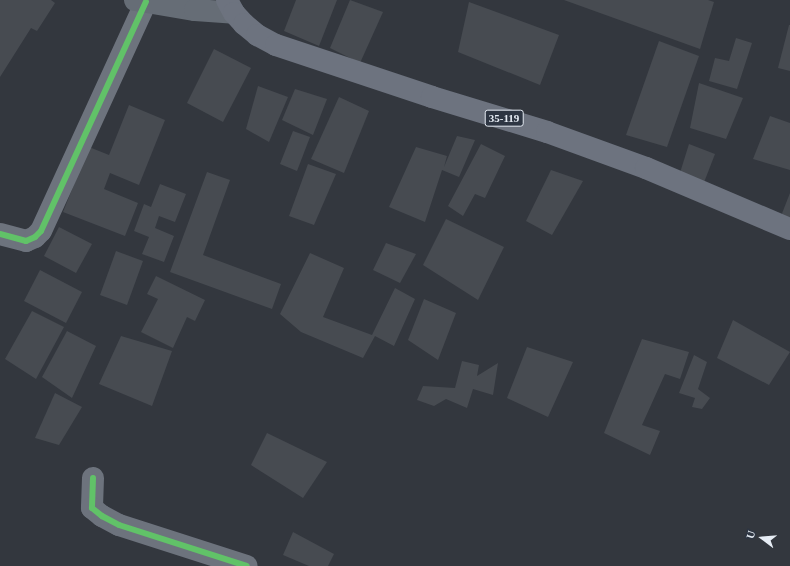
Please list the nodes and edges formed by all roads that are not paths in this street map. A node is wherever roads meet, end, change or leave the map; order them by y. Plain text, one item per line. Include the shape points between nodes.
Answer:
1 (140, 1) edge
2 (231, 6) edge
3 (790, 229) edge
4 (0, 234) edge
5 (93, 478) dead end
6 (247, 566) edge

1 - 2 street via 195,10
1 - 4 street via 41,231 26,241
2 - 3 main road, 35-119 via 257,35 276,45 547,132 646,168
5 - 6 street via 92,508 102,516 118,525

